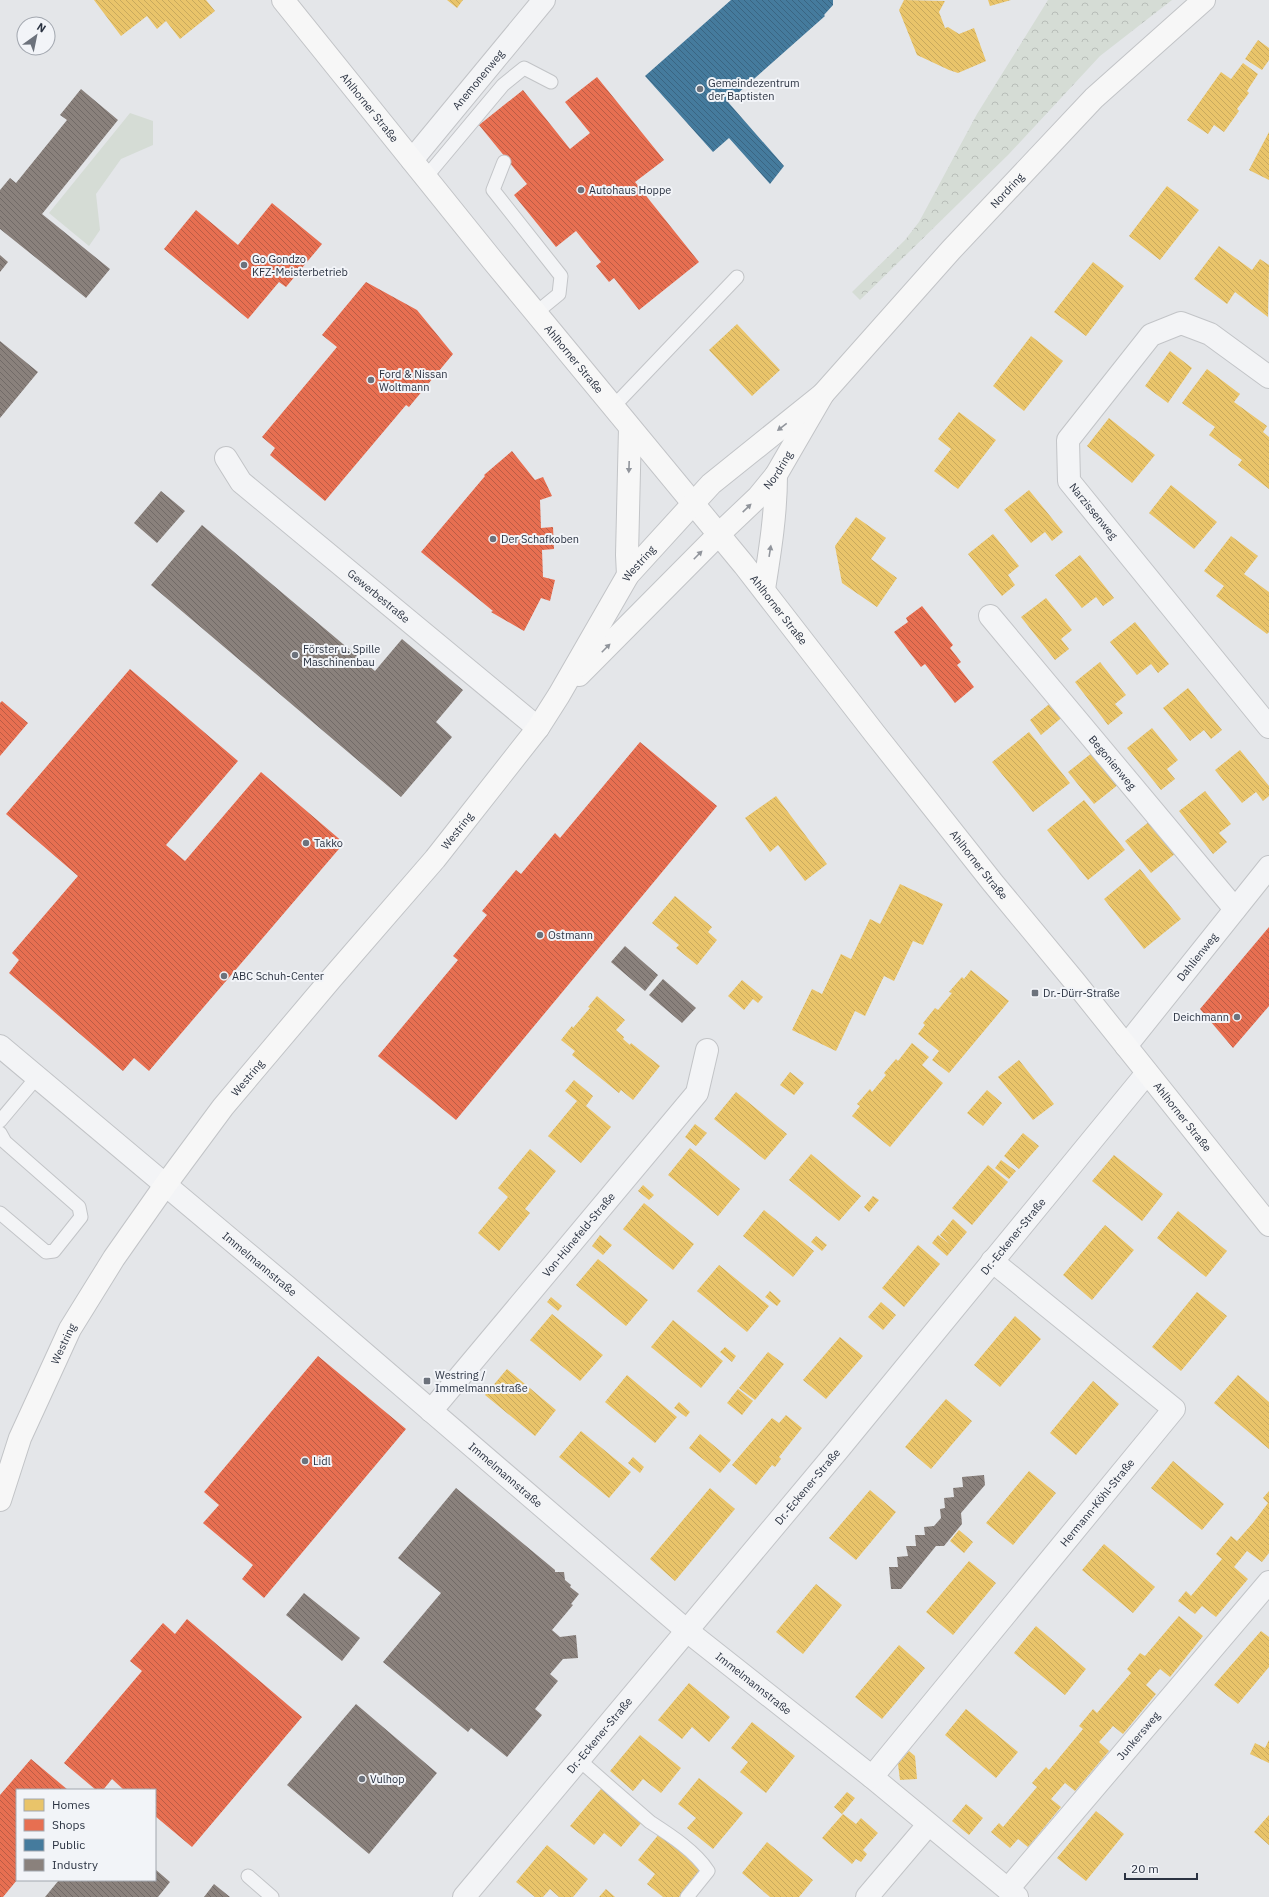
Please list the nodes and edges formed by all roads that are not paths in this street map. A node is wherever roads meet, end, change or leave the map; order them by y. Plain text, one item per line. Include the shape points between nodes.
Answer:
1 (283, 0) edge
2 (544, 0) edge
3 (1204, 0) edge
4 (551, 82) dead end
5 (412, 160) junction
6 (504, 162) dead end
7 (426, 177) junction
8 (737, 277) dead end
9 (537, 312) junction
10 (1269, 377) edge
11 (824, 394) junction
12 (613, 407) junction
13 (630, 428) junction
14 (226, 458) dead end
15 (776, 475) junction
16 (693, 503) junction
17 (719, 534) junction
18 (628, 575) junction
19 (764, 589) junction
20 (990, 616) dead end
21 (559, 695) junction
22 (1269, 727) edge
23 (538, 728) junction
24 (1269, 867) edge
25 (1235, 909) junction
26 (0, 1046) edge
27 (1126, 1046) junction
28 (707, 1050) dead end
29 (1147, 1073) junction
30 (37, 1077) junction
31 (4, 1108) edge
32 (0, 1121) edge
33 (0, 1132) edge
34 (166, 1184) junction
35 (0, 1213) edge
36 (1269, 1225) edge
37 (992, 1261) junction
38 (431, 1411) junction
39 (0, 1500) edge
40 (1269, 1582) edge
41 (686, 1630) junction
42 (578, 1759) junction
43 (872, 1776) junction
44 (928, 1824) junction
45 (248, 1876) dead end
46 (1013, 1893) edge
47 (272, 1897) edge
48 (464, 1897) edge
49 (687, 1897) edge
50 (867, 1897) edge

1 - 5 main road, Ahlhorner Straße
2 - 5 street, Anemonenweg
3 - 11 main road, Nordring via 1094,98 946,256
4 - 7 lane via 524,68 503,85
5 - 7 main road, Ahlhorner Straße
6 - 9 lane via 493,190 561,276 559,294
7 - 9 main road, Ahlhorner Straße
8 - 12 lane
9 - 12 main road, Ahlhorner Straße
10 - 22 street, Narzissenweg via 1210,334 1181,323 1151,335 1068,440 1069,481
11 - 15 main road, Nordring
11 -> 16 main road, Nordring via 711,484
12 - 13 main road, Ahlhorner Straße
13 - 16 main road, Ahlhorner Straße
13 -> 18 main road
14 - 23 street, Gewerbestraße via 241,482
17 -> 15 main road, Nordring via 758,497
19 -> 15 main road via 772,536
16 - 17 main road, Ahlhorner Straße
16 - 18 main road, Westring
17 - 19 main road, Ahlhorner Straße
21 -> 17 main road, Westring
18 - 21 main road, Westring
19 - 27 main road, Ahlhorner Straße via 993,883
20 - 25 street, Begonienweg
21 - 23 main road, Westring
23 - 34 main road, Westring via 435,859 223,1107
24 - 25 street, Dahlienweg
25 - 27 street, Dahlienweg
26 - 30 street, Immelmannstraße
27 - 29 main road, Ahlhorner Straße
28 - 38 street, Von-Hünefeld-Straße via 697,1093
29 - 36 main road, Ahlhorner Straße
29 - 37 street, Dr.-Eckener-Straße
30 - 31 lane
30 - 34 street, Immelmannstraße
31 - 32 lane
33 - 35 lane via 5,1142 79,1207 81,1217 54,1251 46,1252
34 - 38 street, Immelmannstraße
34 - 39 main road, Westring via 114,1258 70,1329 20,1438
37 - 41 street, Dr.-Eckener-Straße via 843,1444
37 - 43 street, Hermann-Köhl-Straße via 1174,1409
38 - 41 street, Immelmannstraße
40 - 46 street, Junkersweg
41 - 42 street, Dr.-Eckener-Straße
41 - 43 street, Immelmannstraße
42 - 48 street, Dr.-Eckener-Straße
42 - 49 lane via 650,1822 703,1862 708,1871
43 - 44 street, Immelmannstraße
44 - 46 street, Immelmannstraße
44 - 50 street
45 - 47 lane

